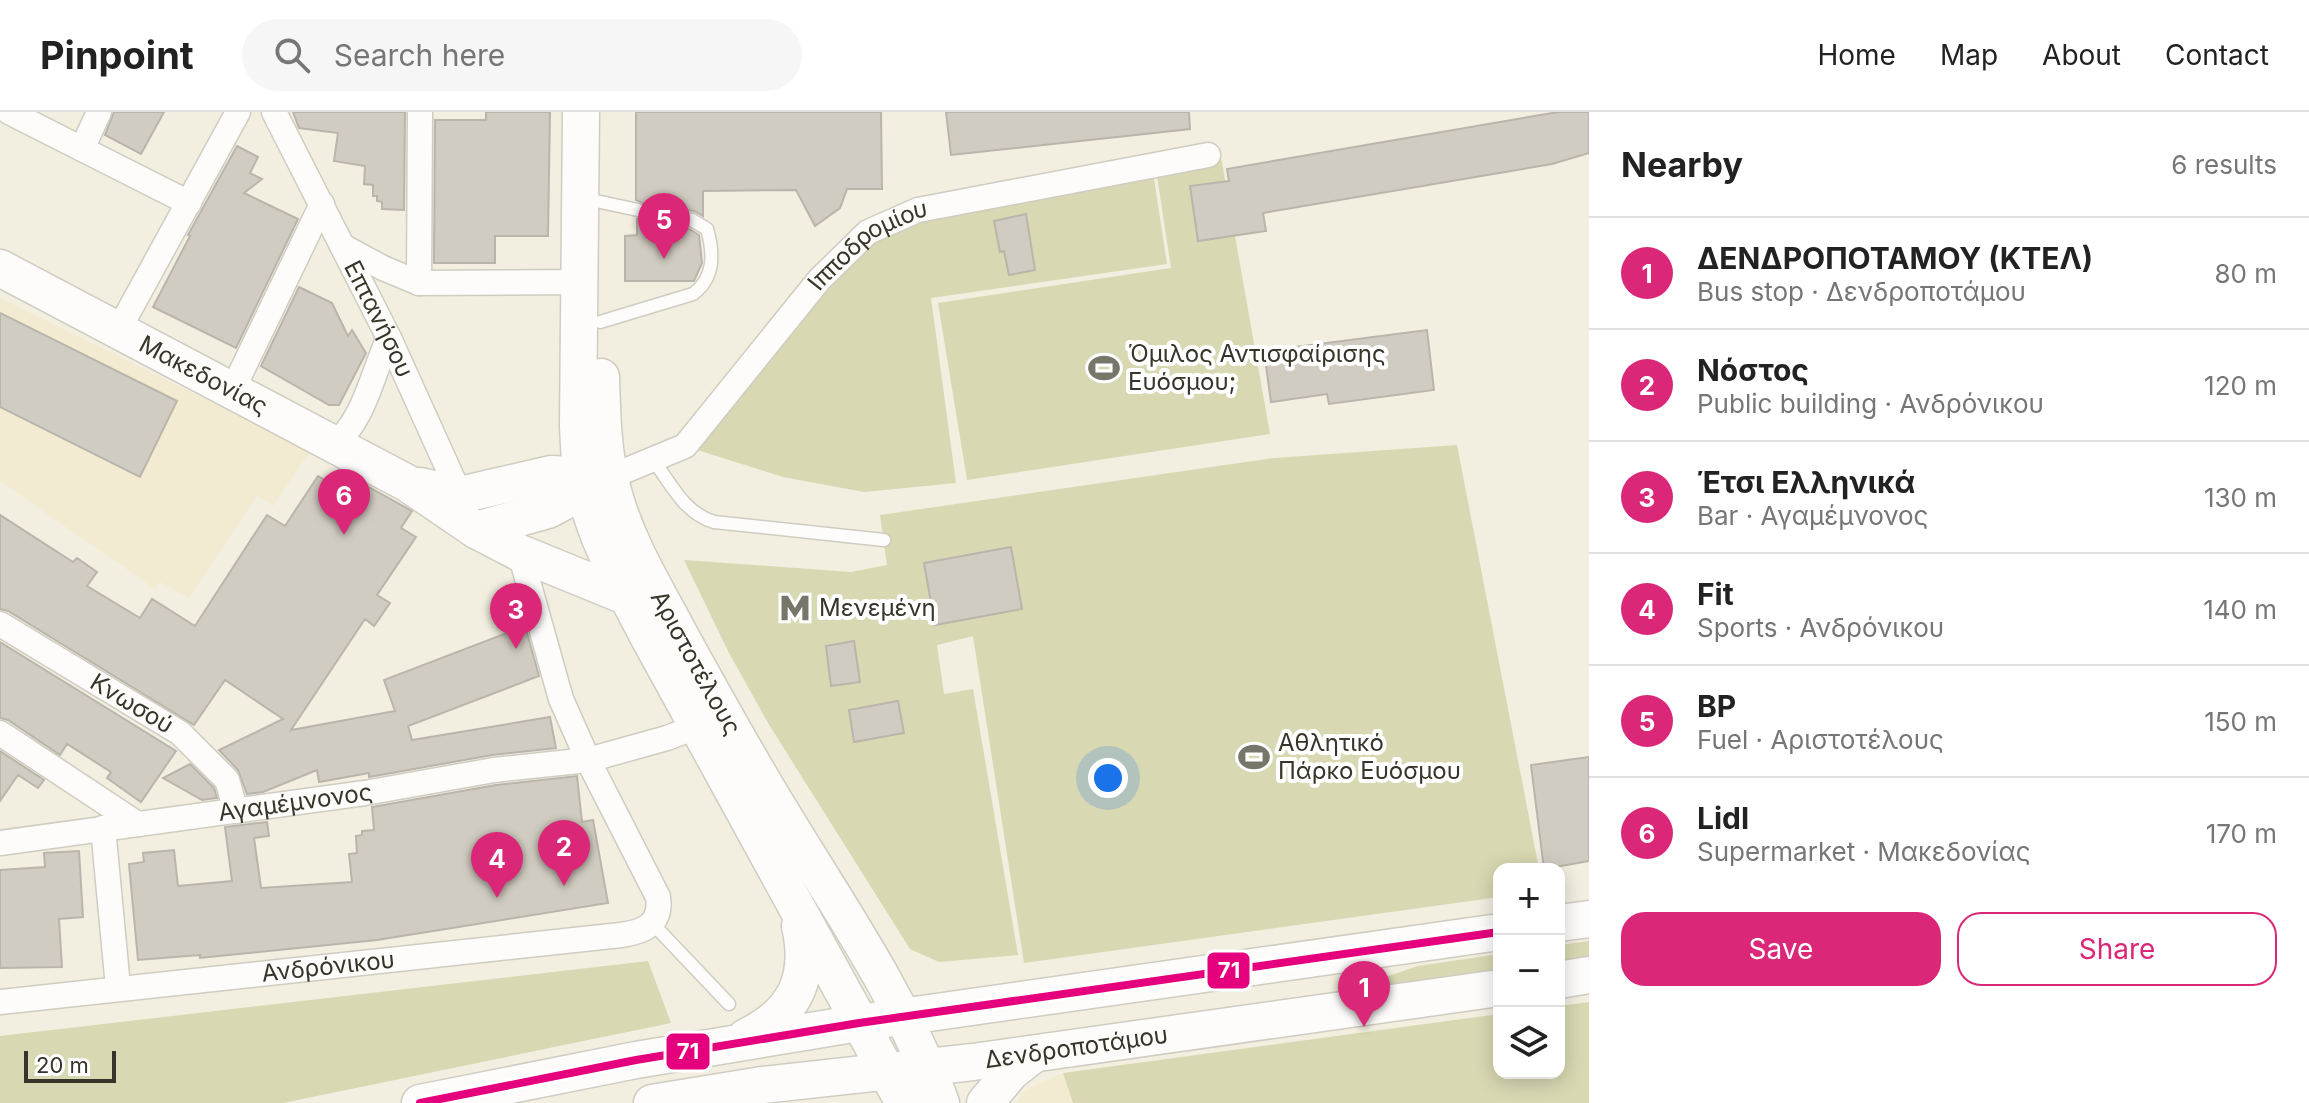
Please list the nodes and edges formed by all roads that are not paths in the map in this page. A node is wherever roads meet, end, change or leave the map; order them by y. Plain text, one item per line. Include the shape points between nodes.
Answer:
1 (9, 112) edge
2 (99, 112) edge
3 (238, 112) edge
4 (274, 112) edge
5 (420, 112) edge
6 (581, 112) edge
7 (82, 149) junction
8 (1208, 155) dead end
9 (189, 203) junction
10 (322, 204) junction
11 (579, 208) junction
12 (638, 210) dead end
13 (669, 216) dead end
14 (342, 246) junction
15 (0, 268) edge
16 (580, 282) junction
17 (419, 283) junction
18 (600, 322) junction
19 (118, 331) junction
20 (389, 338) junction
21 (232, 391) junction
22 (334, 444) junction
23 (654, 461) junction
24 (592, 481) junction
25 (407, 483) junction
26 (460, 495) junction
27 (476, 530) junction
28 (884, 540) dead end
29 (520, 553) junction
30 (628, 597) junction
31 (0, 624) edge
32 (710, 721) junction
33 (0, 733) edge
34 (588, 760) junction
35 (236, 811) junction
36 (136, 823) junction
37 (103, 828) junction
38 (0, 843) edge
39 (793, 902) junction
40 (1589, 919) edge
41 (1565, 922) edge
42 (653, 924) junction
43 (1493, 933) edge
44 (1589, 975) edge
45 (1565, 979) edge
46 (118, 987) junction
47 (1493, 989) edge
48 (0, 1002) edge
49 (729, 1004) dead end
50 (902, 1017) junction
51 (859, 1023) junction
52 (725, 1046) junction
53 (1034, 1054) junction
54 (928, 1068) junction
55 (896, 1088) edge
56 (420, 1103) edge
57 (652, 1103) edge
58 (941, 1103) edge
59 (985, 1103) edge

1 - 7 street
2 - 7 street
3 - 9 street
4 - 10 street, Επτανήσου
5 - 17 street
6 - 11 main road, Αριστοτέλους
7 - 9 street
8 - 23 street, Ιπποδρομίου via 918,210 868,232 819,280 685,446
9 - 19 street
10 - 14 street, Επτανήσου
10 - 21 street
11 - 12 lane
11 - 16 main road, Αριστοτέλους
11 - 18 main road, Αριστοτέλους via 600,283
13 - 18 lane via 707,229 712,245 705,285 693,294
14 - 17 street
14 - 20 street, Επτανήσου
15 - 19 main road, Μακεδονίας
16 - 17 street
16 - 24 main road, Αριστοτέλους via 578,426
18 - 24 main road, Αριστοτέλους via 602,407
19 - 21 main road, Μακεδονίας
20 - 22 street via 356,420
20 - 26 street, Επτανήσου
21 - 22 main road, Μακεδονίας
22 - 25 main road, Μακεδονίας
23 - 24 street, Ιπποδρομίου
23 - 28 lane via 684,503 703,519
24 - 26 main road, Μακεδονίας via 537,475
24 - 27 main road via 548,510
24 - 30 main road, Αριστοτέλους via 601,537
24 - 32 main road, Αριστοτέλους via 620,514
25 - 26 main road, Μακεδονίας
25 - 27 main road, Μακεδονίας
26 - 27 main road, Επτανήσου
27 - 29 main road, Μακεδονίας
29 - 30 main road, Μακεδονίας
29 - 34 street via 561,699
30 - 32 main road, Αριστοτέλους
31 - 35 street, Κνωσού via 180,733 227,780
32 - 34 street, Αγαμέμνονος
32 - 39 main road, Αριστοτέλους
32 - 50 main road, Αριστοτέλους via 838,901
33 - 36 street
34 - 35 street, Αγαμέμνονος
34 - 42 street via 653,882 659,907
35 - 36 street, Αγαμέμνονος
36 - 37 street, Αγαμέμνονος
37 - 38 street, Αγαμέμνονος
37 - 46 street
39 - 51 main road, Αριστοτέλους
39 - 52 main road via 803,946 798,989 774,1021
40 - 41 main road
42 - 46 street, Ανδρόνικου via 621,935
42 - 49 lane
43 - 50 main road
44 - 45 main road
46 - 48 street, Ανδρόνικου
47 - 53 main road, Δενδροποτάμου
50 - 51 main road
50 - 54 main road, Αριστοτέλους
51 - 52 main road
51 - 55 main road, Αριστοτέλους
52 - 56 main road
53 - 54 main road, Δενδροποτάμου
53 - 59 main road
54 - 55 main road, Δενδροποτάμου
54 - 58 main road, Αριστοτέλους
55 - 57 main road, Δενδροποτάμου via 762,1085

